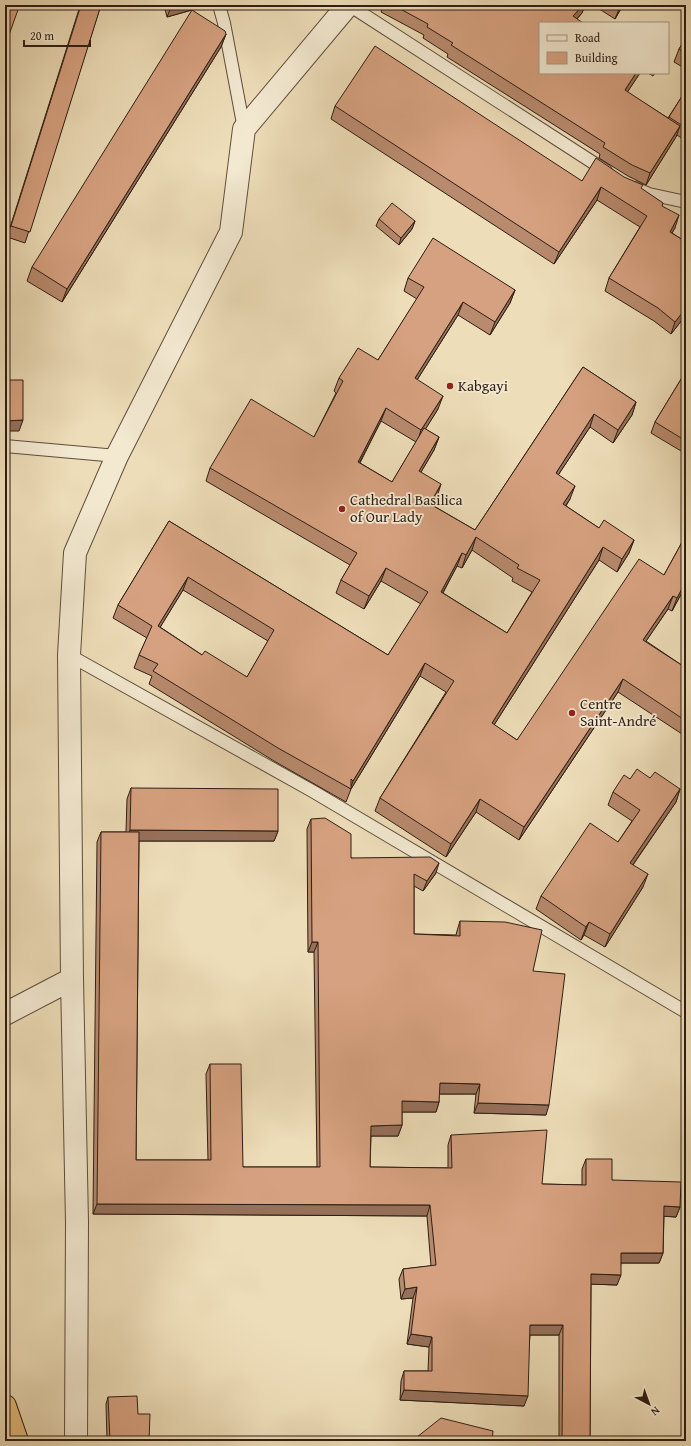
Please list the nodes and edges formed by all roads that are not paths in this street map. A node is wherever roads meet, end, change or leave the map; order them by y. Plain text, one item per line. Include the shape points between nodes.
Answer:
1 (219, 5) edge
2 (348, 5) edge
3 (244, 129) junction
4 (686, 202) edge
5 (5, 446) edge
6 (117, 456) junction
7 (69, 655) junction
8 (72, 979) junction
9 (686, 1012) edge
10 (5, 1014) edge
11 (5, 1406) edge
12 (16, 1441) edge
13 (76, 1441) edge

1 - 3 lane
2 - 3 street
2 - 4 lane via 621,181 649,194
3 - 6 street via 231,232
5 - 6 lane
6 - 7 street via 75,553
7 - 8 street
7 - 9 lane via 314,792
8 - 10 street
8 - 13 street via 77,1222
11 - 12 highway

